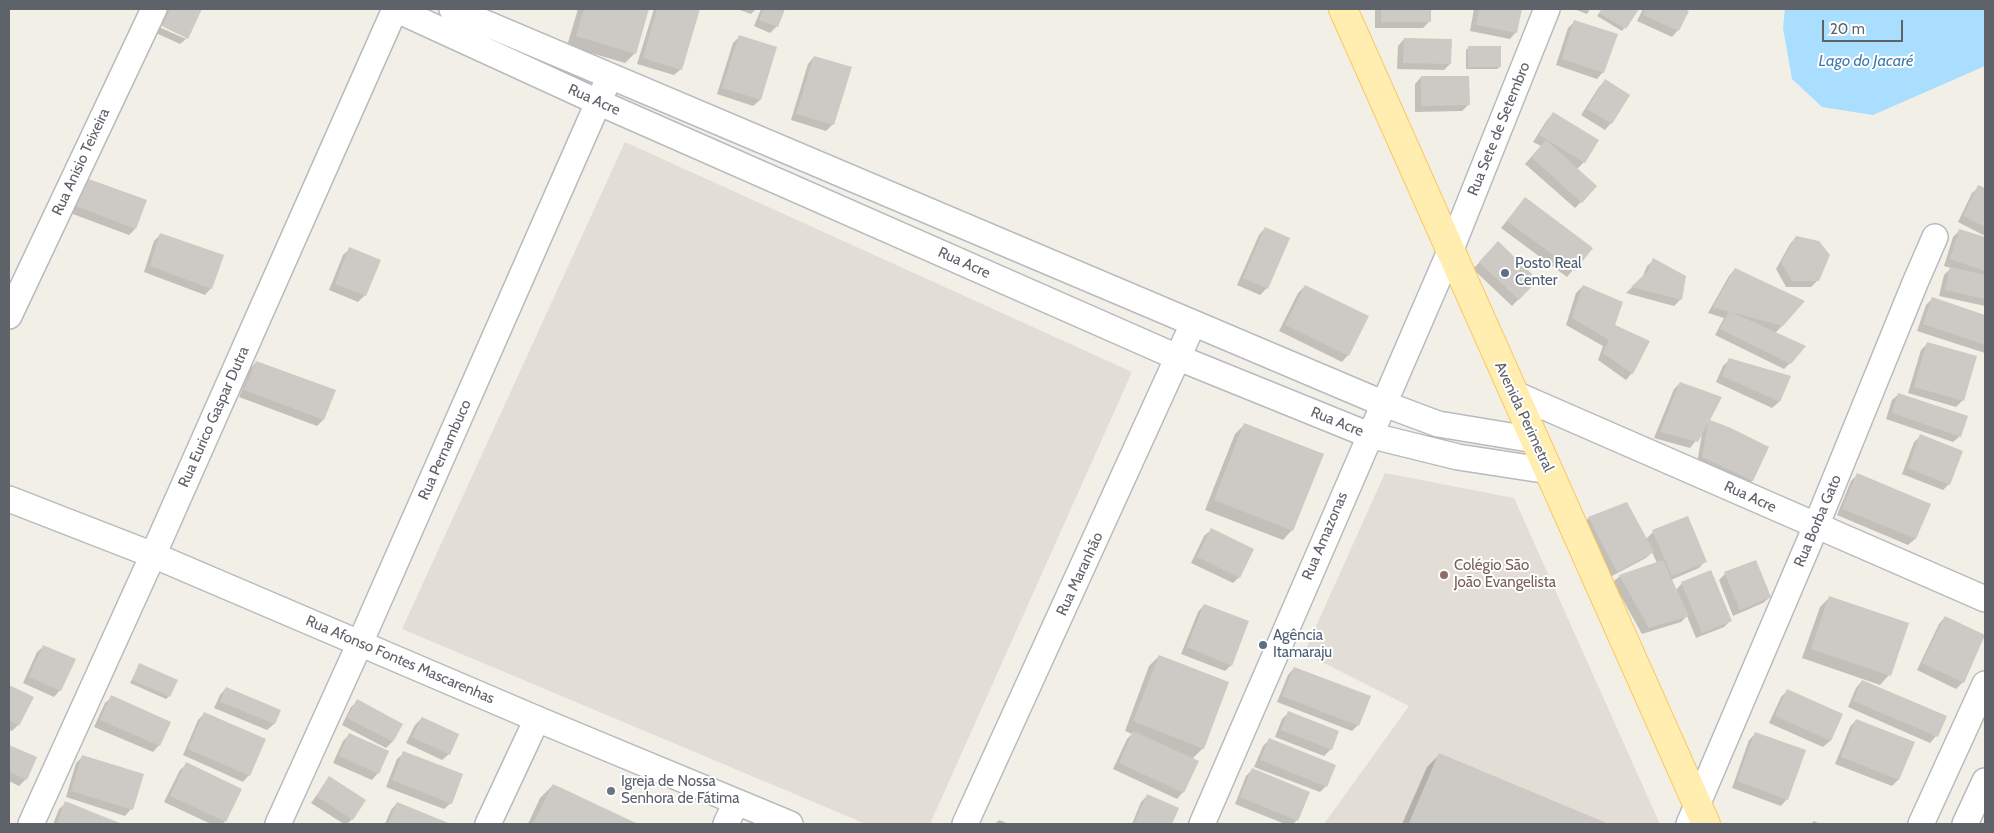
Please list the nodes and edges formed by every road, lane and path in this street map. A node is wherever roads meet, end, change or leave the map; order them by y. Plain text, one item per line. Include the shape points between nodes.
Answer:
1 (154, 9) edge
2 (395, 9) edge
3 (452, 9) edge
4 (1343, 9) edge
5 (1547, 9) edge
6 (610, 75) junction
7 (600, 103) junction
8 (1935, 237) dead end
9 (1451, 249) junction
10 (9, 316) edge
11 (1193, 324) junction
12 (1179, 358) junction
13 (1515, 394) junction
14 (1382, 403) junction
15 (1369, 435) junction
16 (1535, 440) junction
17 (1549, 471) junction
18 (9, 499) edge
19 (1816, 526) junction
20 (153, 555) junction
21 (1985, 599) edge
22 (360, 643) junction
23 (1985, 684) edge
24 (537, 719) junction
25 (1985, 781) edge
26 (736, 802) junction
27 (1698, 818) edge
28 (31, 824) edge
29 (278, 824) edge
30 (488, 824) edge
31 (726, 824) edge
32 (790, 824) edge
33 (965, 824) edge
34 (1202, 824) edge
35 (1921, 824) edge
36 (1965, 824) edge

1 - 10 street, Rua Anisio Teixeira
2 - 7 street, Rua Acre
2 - 20 street, Rua Eurico Gaspar Dutra
3 - 6 street, Rua Acre
4 - 9 main road, Avenida Perimetral
5 - 9 street, Rua Sete de Setembro
6 - 7 street, Rua Pernambuco
6 - 11 street, Rua Acre
7 - 12 street, Rua Acre
7 - 22 street, Rua Pernambuco
8 - 19 street, Rua Borba Gato
9 - 13 main road, Avenida Perimetral
9 - 14 street, Rua Amazonas
11 - 12 street, Rua Maranhão
11 - 14 street, Rua Acre
12 - 15 street, Rua Acre
12 - 33 street, Rua Maranhão
13 - 16 main road, Avenida Perimetral
13 - 19 street, Rua Acre
14 - 15 street, Rua Amazonas
14 - 16 street, Rua Acre via 1438,424
15 - 17 street, Rua Acre via 1458,457
15 - 34 street, Rua Amazonas
16 - 17 main road, Avenida Perimetral
17 - 27 main road, Avenida Perimetral
18 - 20 street, Rua Afonso Fontes Mascarenhas
19 - 21 street, Rua Acre
19 - 27 street, Rua Borba Gato
20 - 22 street, Rua Afonso Fontes Mascarenhas
20 - 28 street, Rua Eurico Gaspar Dutra
22 - 24 street, Rua Afonso Fontes Mascarenhas
22 - 29 street, Rua Pernambuco
23 - 35 street
24 - 26 street, Rua Afonso Fontes Mascarenhas
24 - 30 street
25 - 36 street
26 - 31 street
26 - 32 street, Rua Afonso Fontes Mascarenhas

